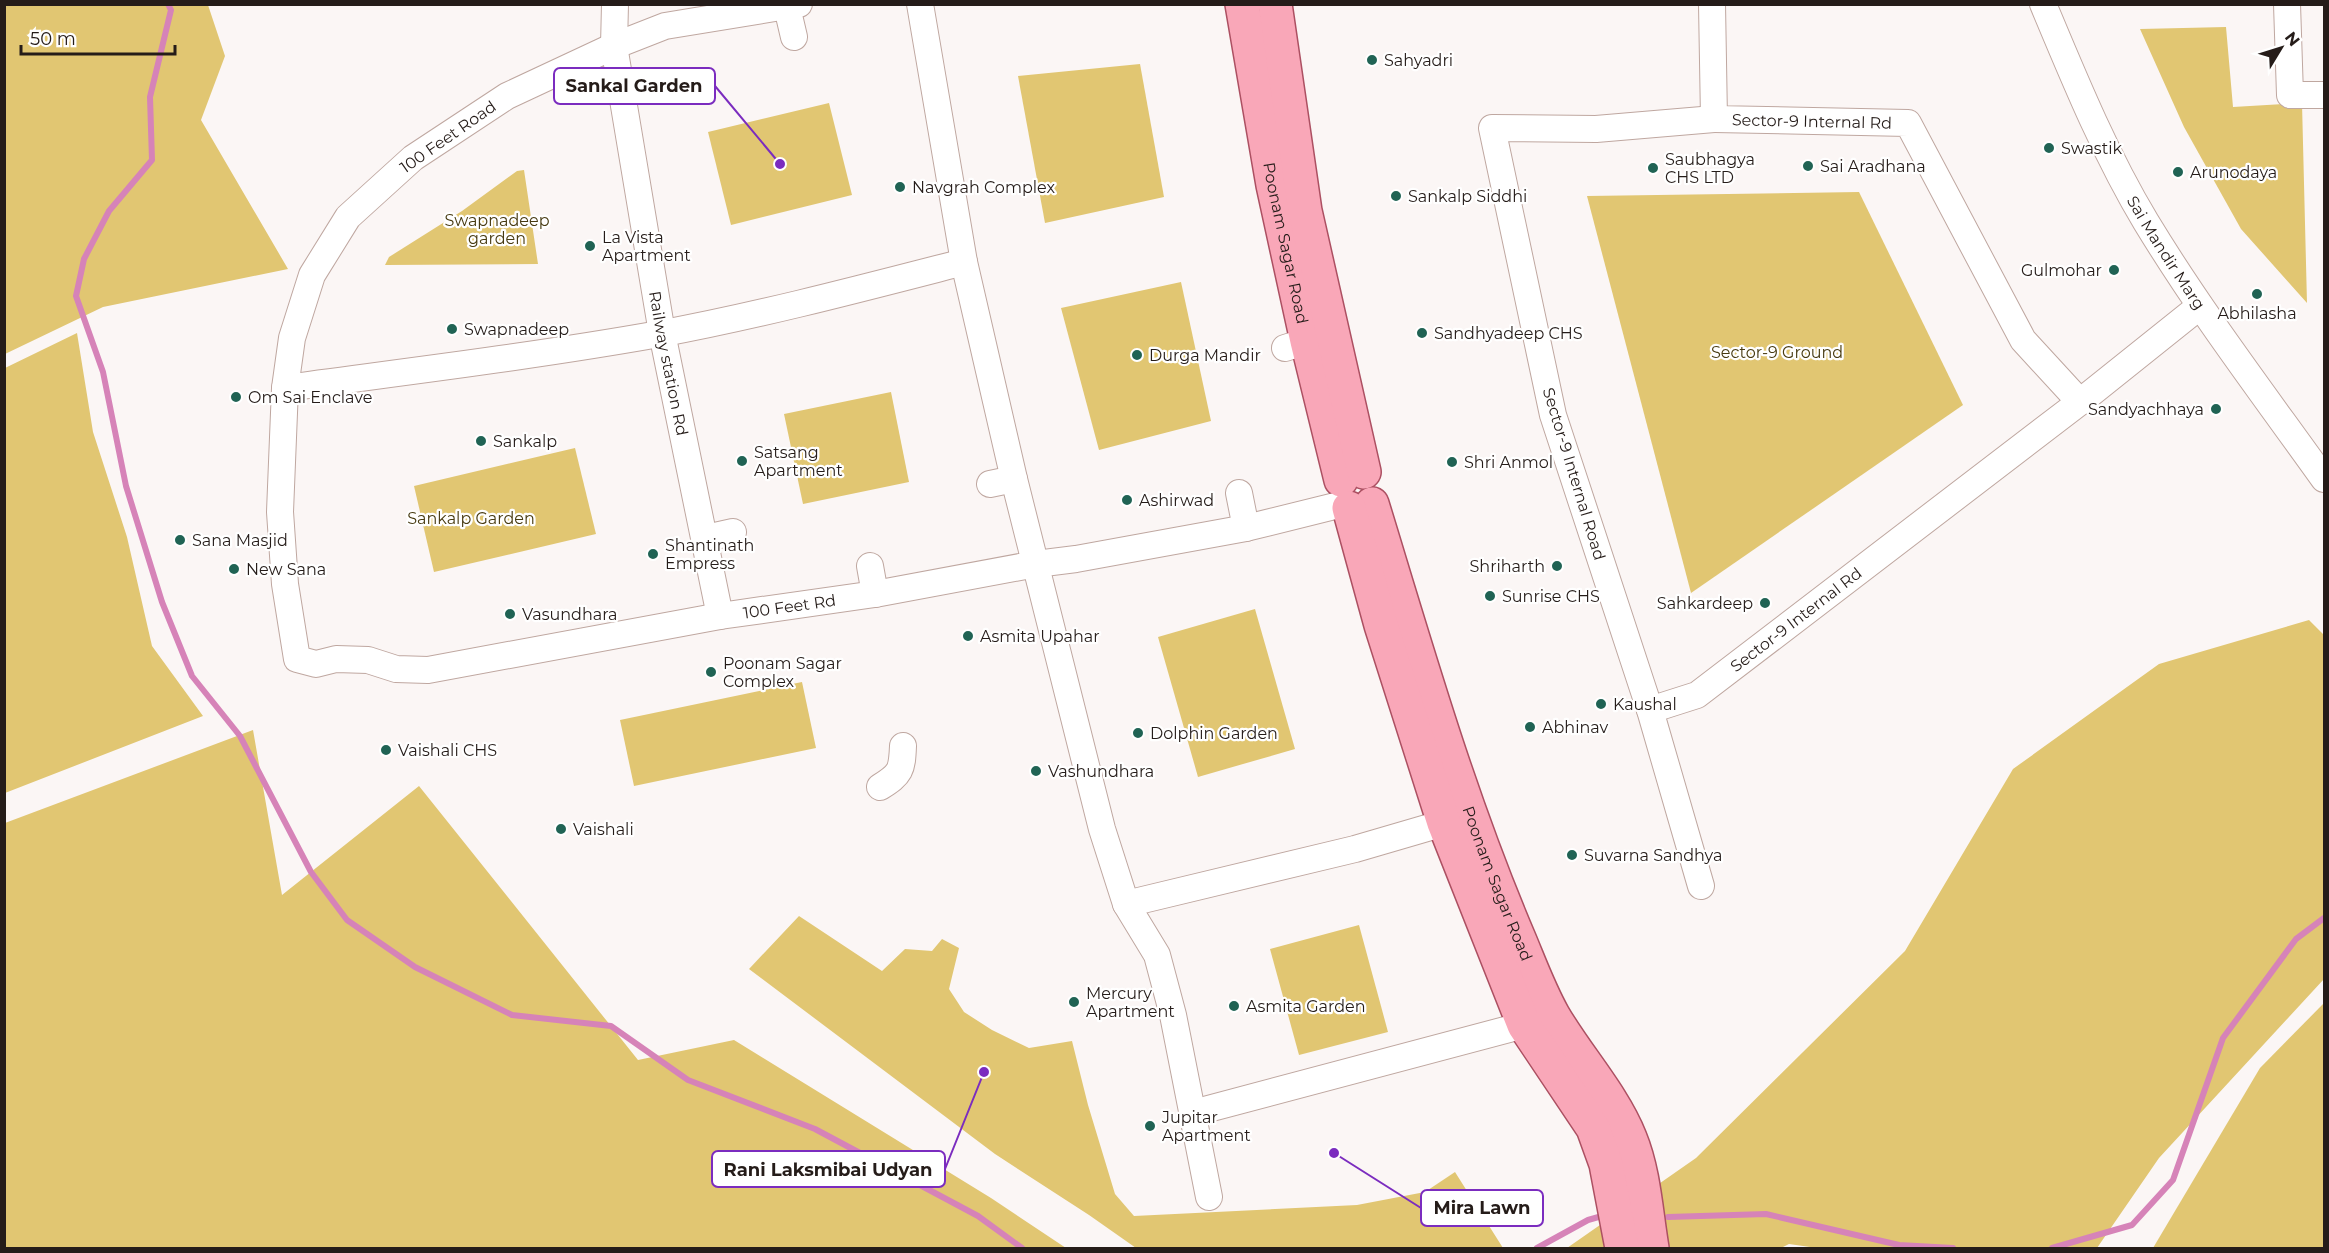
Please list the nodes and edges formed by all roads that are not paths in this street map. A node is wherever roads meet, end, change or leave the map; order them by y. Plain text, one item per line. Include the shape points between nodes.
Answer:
1 (615, 4) edge
2 (920, 4) edge
3 (1242, 4) edge
4 (1275, 4) edge
5 (1712, 4) edge
6 (2043, 4) edge
7 (2287, 4) edge
8 (793, 6) edge
9 (753, 8) edge
10 (716, 11) edge
11 (794, 37) dead end
12 (614, 46) junction
13 (2325, 95) edge
14 (1714, 119) junction
15 (969, 247) junction
16 (2200, 306) junction
17 (662, 333) junction
18 (285, 388) junction
19 (2080, 402) junction
20 (2325, 479) edge
21 (1239, 493) dead end
22 (1354, 493) junction
23 (732, 525) dead end
24 (1246, 528) junction
25 (704, 531) junction
26 (1036, 564) junction
27 (870, 567) dead end
28 (875, 594) junction
29 (720, 616) junction
30 (297, 659) joint
31 (1650, 710) junction
32 (903, 746) dead end
33 (880, 787) dead end
34 (1444, 822) junction
35 (1701, 886) dead end
36 (1126, 904) junction
37 (1538, 1020) junction
38 (1193, 1113) junction
39 (1622, 1163) junction
40 (1209, 1197) dead end
41 (1622, 1248) edge
42 (1652, 1248) edge

1 - 12 street, Railway station Rd
2 - 15 street
3 - 22 main road, Poonam Sagar Road via 1296,344
4 - 22 main road, Poonam Sagar Road via 1305,211
5 - 14 street, Sector-9 Internal Rd
6 - 16 street, Sai Mandir Marg via 2103,140 2140,210
7 - 13 street via 2290,95
8 - 9 street, 100 Feet Road
8 - 11 street
9 - 10 street, 100 Feet Road
10 - 12 street, 100 Feet Road
12 - 17 street, Railway station Rd
12 - 18 street, 100 Feet Road via 507,96 413,158 348,217 312,275 292,338
14 - 19 street, Sector-9 Internal Rd via 1908,123 2023,340
14 - 31 street, Sector-9 Internal Road via 1596,129 1492,128 1553,415
15 - 17 street via 862,296
15 - 26 street via 1002,482
16 - 19 street, Sector-9 Internal Rd
16 - 20 street, Sai Mandir Marg
17 - 18 street via 547,353
17 - 25 street, Railway station Rd via 678,373
18 - 30 street, 100 Feet Road via 279,512
19 - 31 street, Sector-9 Internal Rd via 1698,695
21 - 24 street
22 - 24 street, 100 Feet Rd
22 - 34 main road, Poonam Sagar Road via 1381,625
22 - 37 main road, Poonam Sagar Road via 1477,834
23 - 25 street
24 - 26 street, 100 Feet Rd via 1079,569
25 - 29 street, Railway station Rd
26 - 28 street, 100 Feet Rd
26 - 36 street via 1102,829
27 - 28 street
28 - 29 street, 100 Feet Rd
29 - 30 street, 100 Feet Rd via 428,670 396,669 368,660 336,659 316,664
31 - 35 street
32 - 33 street via 902,768
34 - 36 street via 1354,849
34 - 37 main road, Poonam Sagar Road
36 - 38 street via 1157,955
37 - 38 street
37 - 39 main road, Poonam Sagar Road via 1593,1128
38 - 40 street
39 - 41 main road, Poonam Sagar Road
39 - 42 main road, Poonam Sagar Road

